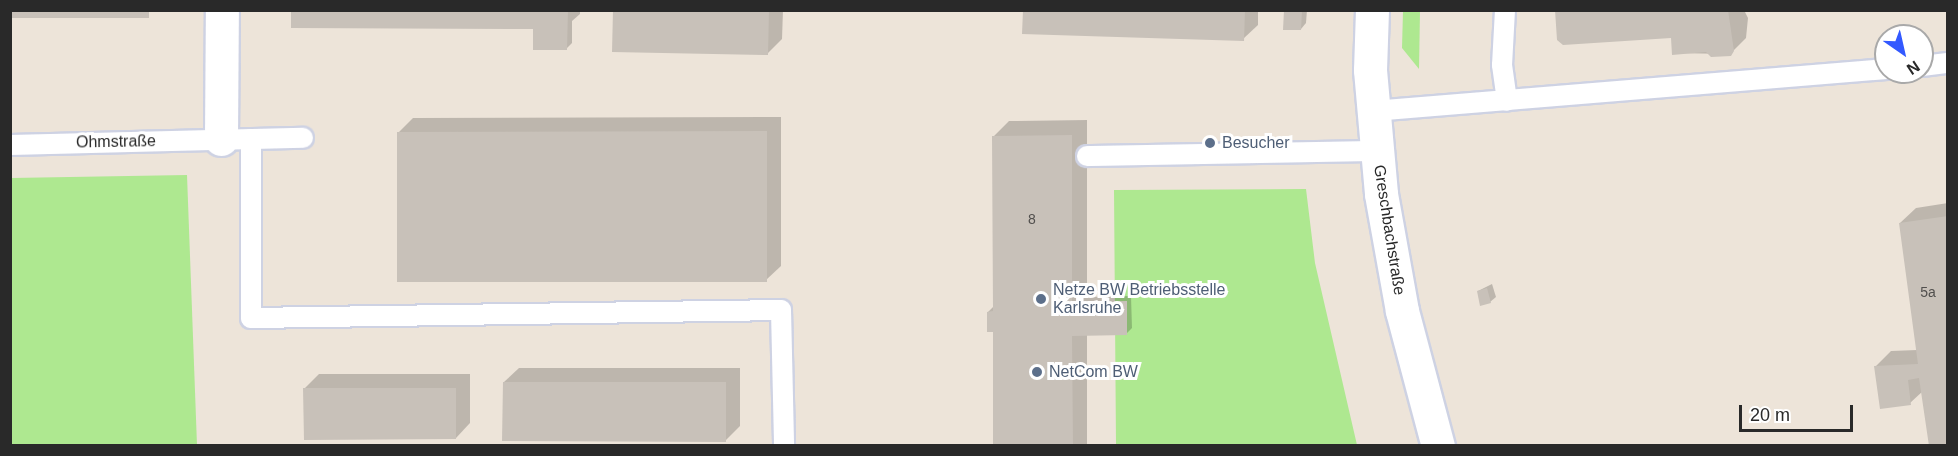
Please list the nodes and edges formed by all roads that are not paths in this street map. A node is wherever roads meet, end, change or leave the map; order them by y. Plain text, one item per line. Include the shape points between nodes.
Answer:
1 (222, 10) edge
2 (1505, 10) edge
3 (1368, 16) edge
4 (1874, 70) edge
5 (1507, 101) junction
6 (1373, 111) junction
7 (303, 138) dead end
8 (236, 139) junction
9 (10, 145) edge
10 (1377, 151) junction
11 (1087, 156) dead end
12 (784, 446) edge
13 (1438, 446) edge

1 - 8 street
2 - 5 lane via 1502,65
3 - 6 street, Greschbachstraße
4 - 5 lane
5 - 6 lane
6 - 10 street, Greschbachstraße
7 - 8 lane, Ohmstraße
8 - 9 lane, Ohmstraße
8 - 12 lane via 251,318 781,310
10 - 11 lane
10 - 13 street, Greschbachstraße via 1402,311

